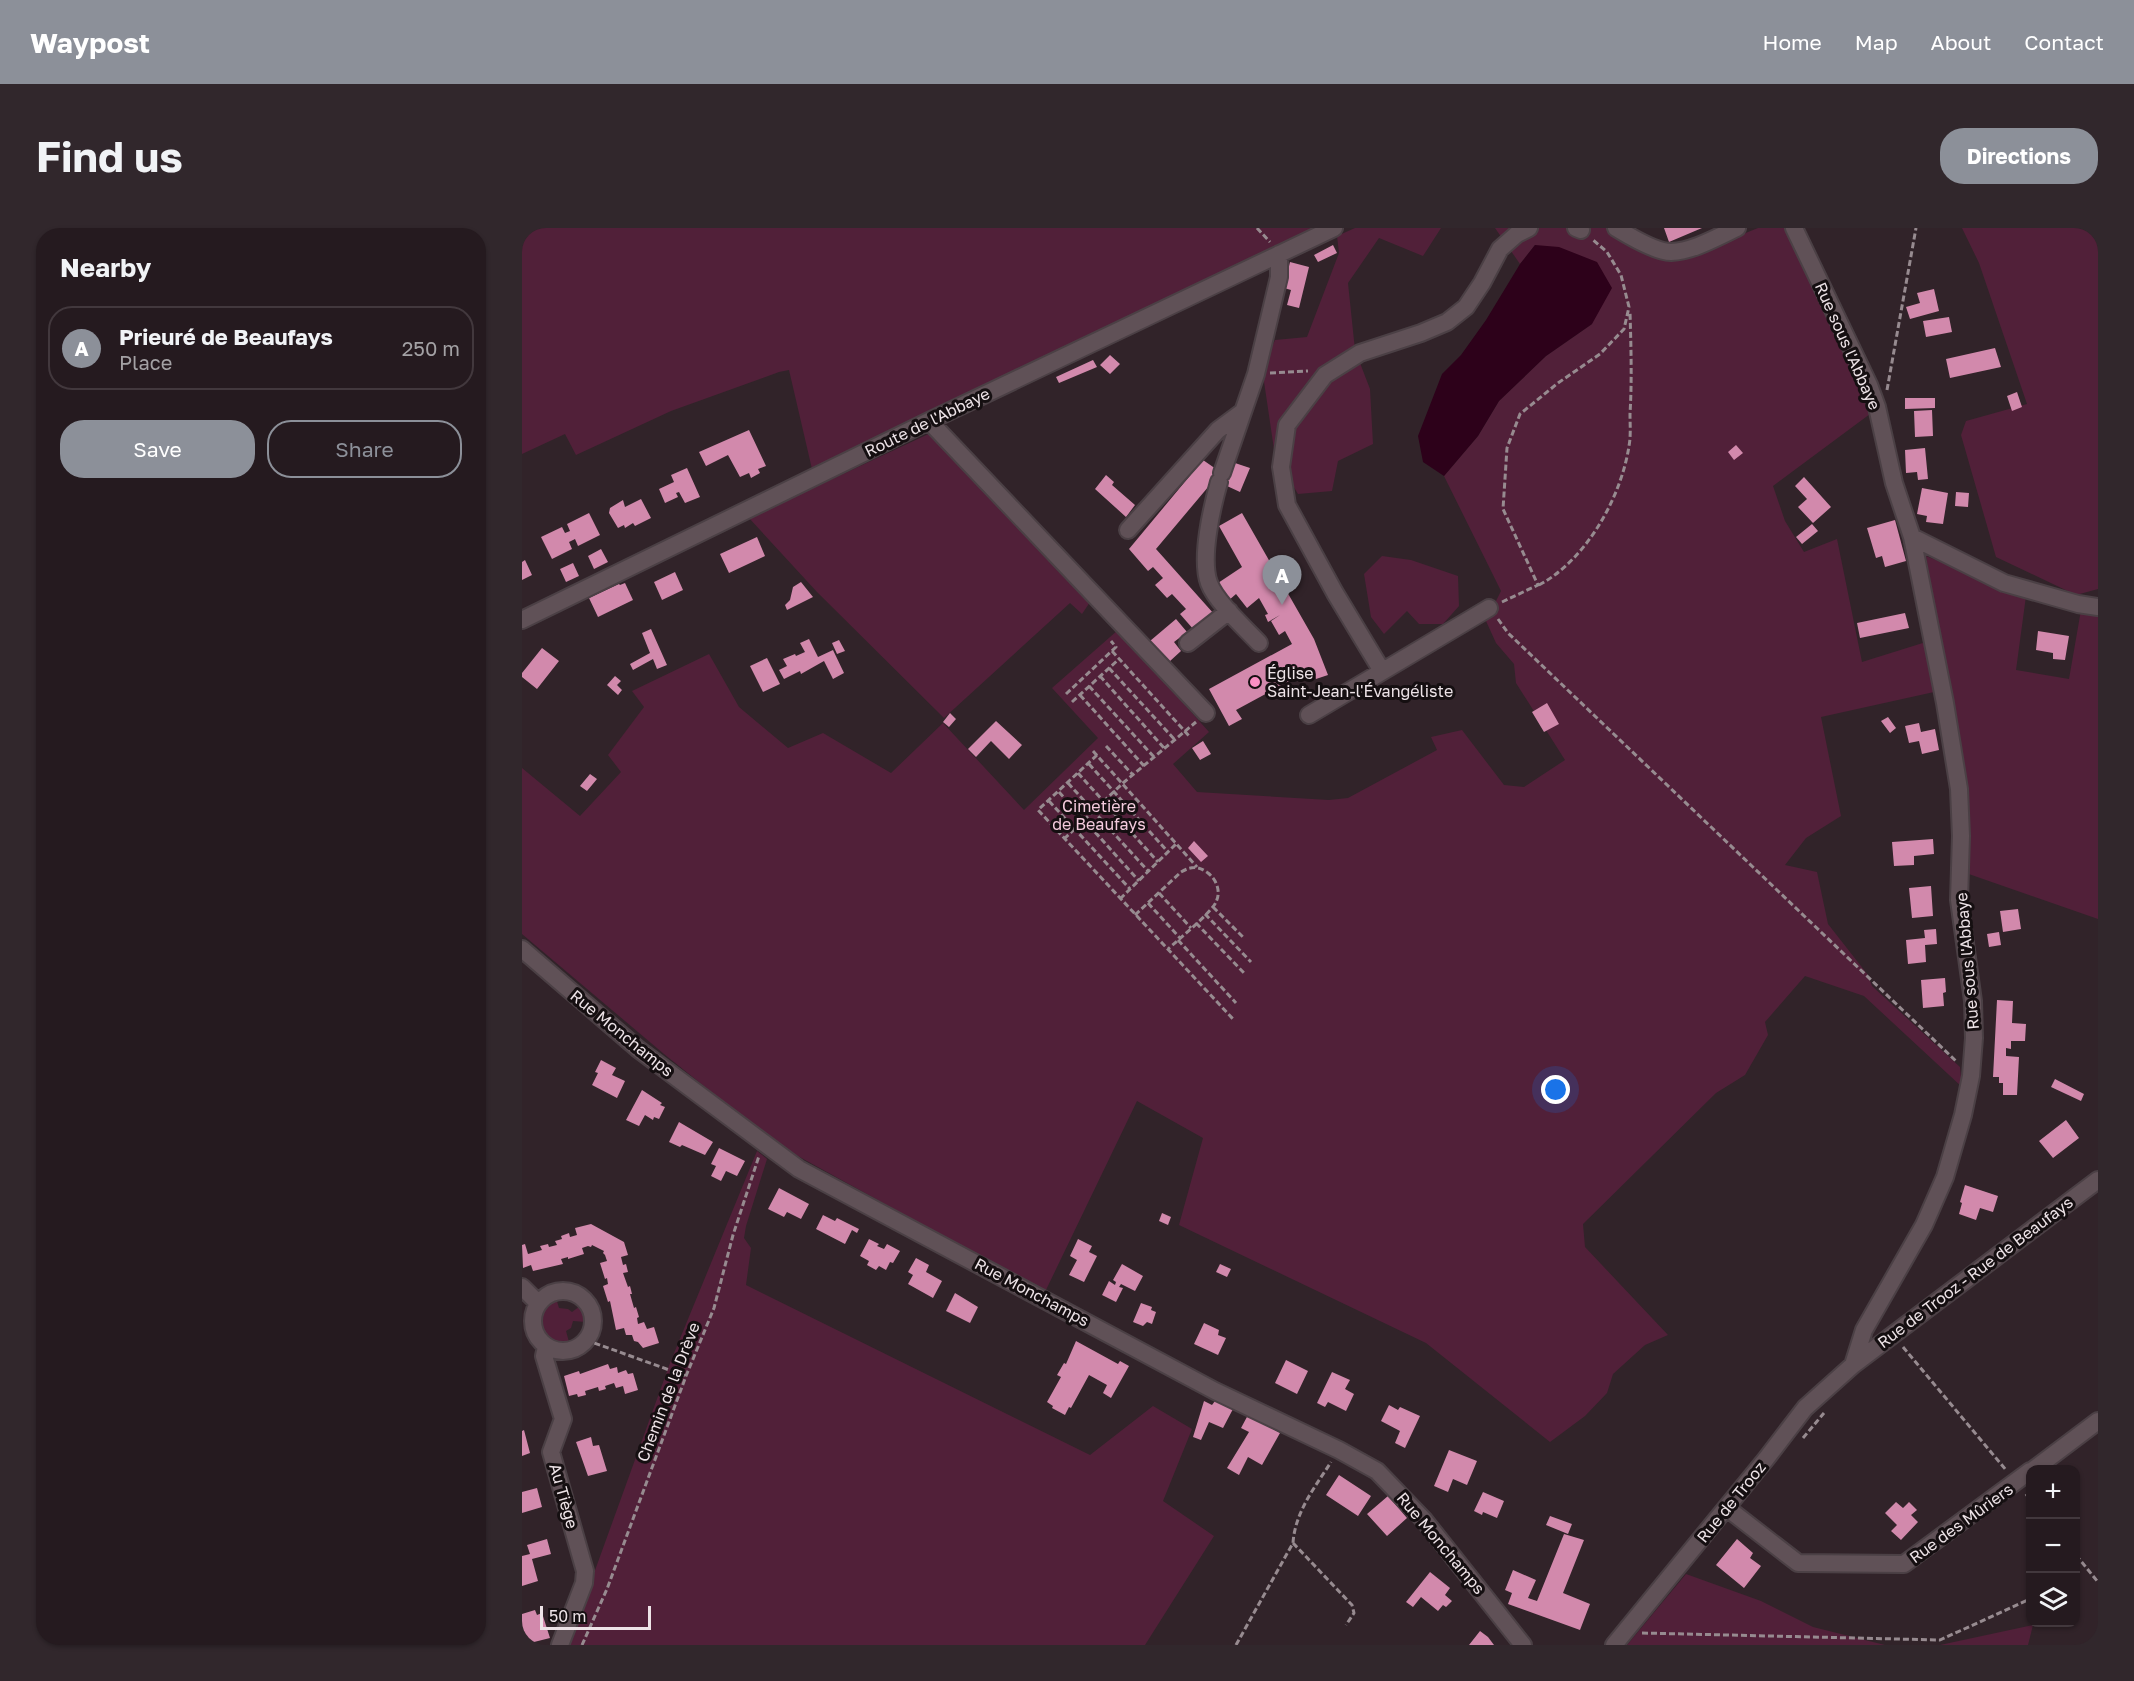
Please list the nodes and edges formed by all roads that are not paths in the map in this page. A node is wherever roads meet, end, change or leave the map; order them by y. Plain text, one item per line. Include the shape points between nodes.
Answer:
1 (1334, 228) edge
2 (1529, 228) edge
3 (1616, 228) edge
4 (1737, 228) edge
5 (1794, 228) edge
6 (1279, 254) junction
7 (1241, 413) junction
8 (929, 421) junction
9 (1128, 530) dead end
10 (1912, 537) junction
11 (2098, 607) edge
12 (1490, 608) road end
13 (1229, 611) junction
14 (522, 620) edge
15 (1188, 643) dead end
16 (1260, 643) dead end
17 (1382, 671) junction
18 (1206, 713) road end
19 (1309, 715) dead end
20 (522, 949) edge
21 (2098, 1180) edge
22 (522, 1287) edge
23 (538, 1303) junction
24 (546, 1347) junction
25 (1853, 1365) junction
26 (2098, 1421) edge
27 (2039, 1465) edge
28 (2026, 1474) edge
29 (1727, 1508) junction
30 (1620, 1639) edge
31 (560, 1645) edge
32 (1523, 1645) edge

1 - 6 street, Route de l'Abbaye
2 - 17 street via 1500,249 1466,307 1448,322 1360,353 1325,375 1287,424 1281,467 1287,505
3 - 4 street via 1669,252 1687,250
5 - 10 street, Rue sous l'Abbaye via 1869,385
6 - 7 street via 1279,277 1256,374
6 - 8 street, Route de l'Abbaye
7 - 9 street via 1218,430
7 - 13 street via 1209,520 1209,585
8 - 14 street, Route de l'Abbaye
8 - 18 street
10 - 11 street via 2004,583
10 - 25 street, Rue sous l'Abbaye via 1959,789 1959,900 1973,1000 1974,1038 1963,1115 1945,1177 1924,1225 1864,1330
12 - 17 street
13 - 15 street
13 - 16 street
17 - 19 street
20 - 32 street, Rue Monchamps via 638,1049 800,1169 1215,1391 1377,1471 1424,1520
21 - 25 street, Rue de Trooz - Rue de Beaufays
22 - 23 street
23 - 24 street, Au Tiège via 532,1327
23 - 24 street via 563,1290 587,1303 593,1316 592,1330 573,1350 559,1352
24 - 31 street, Au Tiège via 544,1356 563,1419 551,1452 585,1571
25 - 29 street, Rue de Trooz via 1805,1408
26 - 27 street, Rue des Mûriers
28 - 29 street, Rue des Mûriers via 1904,1564 1798,1563
29 - 30 street, Rue de Trooz

